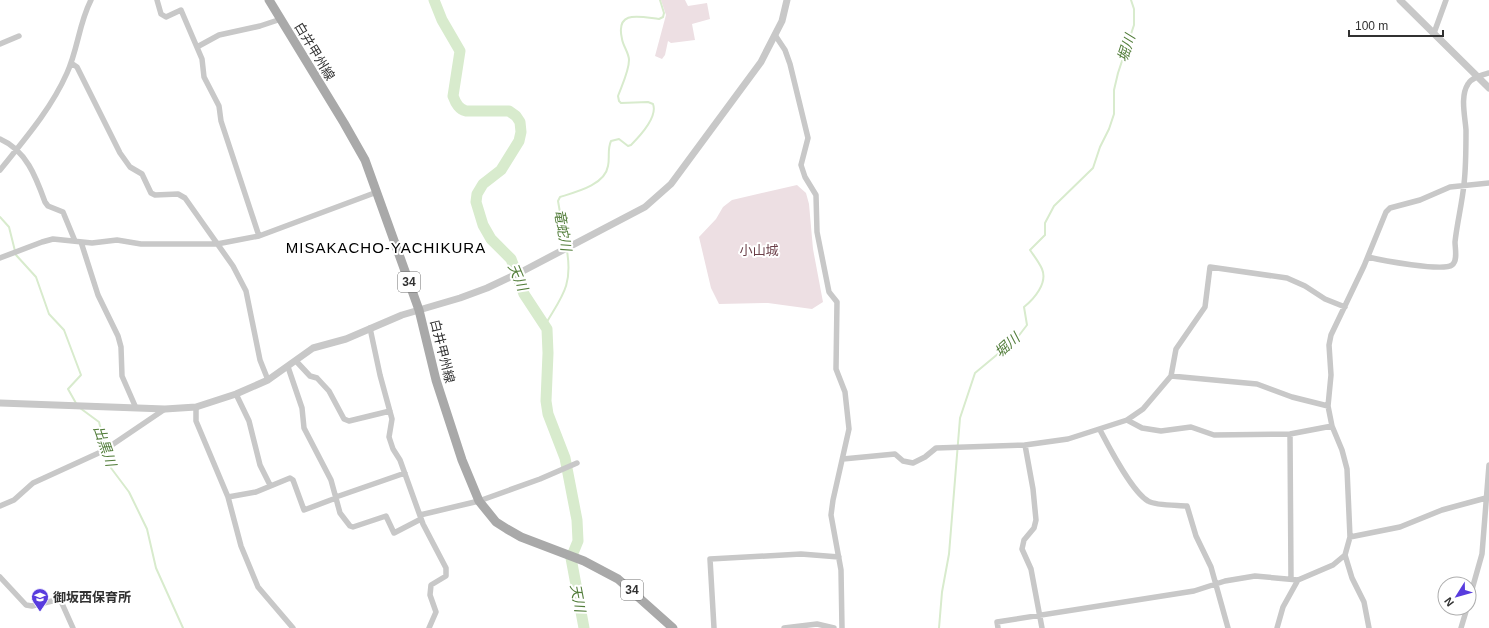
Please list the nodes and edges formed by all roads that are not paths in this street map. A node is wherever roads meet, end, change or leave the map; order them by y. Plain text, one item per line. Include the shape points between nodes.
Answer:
1 (90, 0) edge
2 (157, 0) edge
3 (270, 0) edge
4 (787, 0) edge
5 (1400, 0) edge
6 (1446, 0) edge
7 (280, 19) junction
8 (1434, 33) junction
9 (775, 35) junction
10 (19, 36) dead end
11 (0, 44) edge
12 (197, 47) junction
13 (71, 63) junction
14 (1489, 73) edge
15 (1478, 76) junction
16 (1489, 88) edge
17 (0, 139) edge
18 (17, 149) junction
19 (0, 170) edge
20 (1489, 183) edge
21 (1464, 184) junction
22 (377, 192) junction
23 (259, 236) junction
24 (78, 241) junction
25 (217, 244) junction
26 (1368, 257) junction
27 (0, 258) edge
28 (1345, 307) junction
29 (419, 310) junction
30 (370, 328) junction
31 (296, 361) junction
32 (288, 367) junction
33 (1171, 376) junction
34 (268, 380) junction
35 (236, 394) junction
36 (0, 403) edge
37 (1328, 406) junction
38 (196, 407) junction
39 (136, 408) junction
40 (165, 409) junction
41 (390, 410) junction
42 (1127, 420) junction
43 (1332, 426) junction
44 (1100, 430) junction
45 (1290, 434) junction
46 (1025, 445) junction
47 (843, 459) junction
48 (577, 463) dead end
49 (1489, 466) edge
50 (405, 472) junction
51 (270, 485) junction
52 (1487, 496) edge
53 (228, 497) junction
54 (336, 498) junction
55 (479, 501) junction
56 (0, 506) edge
57 (420, 517) junction
58 (1350, 537) junction
59 (1345, 555) junction
60 (839, 557) junction
61 (1476, 576) edge
62 (0, 577) edge
63 (1292, 579) junction
64 (1298, 580) junction
65 (1216, 583) junction
66 (1040, 615) junction
67 (1465, 616) edge
68 (73, 628) edge
69 (293, 628) edge
70 (429, 628) edge
71 (673, 628) edge
72 (714, 628) edge
73 (784, 628) edge
74 (834, 628) edge
75 (842, 628) edge
76 (998, 628) edge
77 (1042, 628) edge
78 (1228, 628) edge
79 (1278, 628) edge
80 (1369, 628) edge
81 (1461, 628) edge

1 - 13 street
2 - 12 street via 161,14 166,17 181,10
3 - 7 main road, 白井甲州線 / 34
4 - 9 street via 782,21
5 - 8 street
6 - 8 street
7 - 12 street via 219,35
7 - 22 main road, 白井甲州線 / 34 via 354,140
8 - 15 street
9 - 29 street via 761,62 671,184 645,207 508,278 460,298
9 - 47 street via 790,64 808,138 802,165 805,177 816,195 817,232 829,292 837,302 836,369 845,392 849,429
10 - 11 street
12 - 23 street via 202,59 204,77 219,106 223,128
13 - 18 street via 44,114
13 - 25 street via 76,67 120,153 130,167 142,174 151,193 178,194 185,198
14 - 15 street
15 - 16 street
15 - 21 street via 1468,84 1464,100
17 - 18 street
18 - 19 street
18 - 24 street via 28,163 45,202 48,206 63,212
20 - 21 street
21 - 26 street via 1390,208 1386,212
21 - 26 street via 1453,265 1421,265
22 - 23 street
22 - 29 main road, 白井甲州線 / 34
23 - 25 street
24 - 25 street
24 - 27 street via 53,239
24 - 39 street via 98,295 118,336 122,353 122,376
25 - 34 street via 233,266 246,291 260,360
26 - 28 street
28 - 33 street via 1287,278 1210,267 1205,307 1176,349
28 - 37 street via 1331,335 1329,345 1331,375
29 - 30 street
29 - 55 main road, 白井甲州線 / 34 via 436,380 462,460
30 - 31 street via 346,339 313,348
30 - 41 street
31 - 32 street
31 - 41 street via 329,391 344,419 349,421
32 - 34 street
32 - 54 street via 302,408 304,428 331,480
33 - 37 street via 1256,384
33 - 42 street via 1143,408
34 - 35 street
35 - 38 street
35 - 51 street via 249,421 260,465
36 - 39 street
37 - 43 street
38 - 40 street
38 - 53 street via 196,421
39 - 40 street
40 - 56 street via 109,448 33,483 14,500
41 - 50 street via 392,419 389,436
42 - 44 street
42 - 45 street via 1142,428 1161,431 1191,427 1214,435
43 - 45 street
43 - 58 street via 1347,469
44 - 46 street via 1068,439
44 - 65 street via 1115,460 1148,502 1187,506 1196,536
45 - 63 street
46 - 47 street via 936,448 925,458 913,463 903,461 895,454
46 - 66 street via 1036,520 1034,528 1024,540 1022,549 1031,569
47 - 60 street via 831,515
48 - 55 street
49 - 52 street
50 - 54 street
50 - 57 street
51 - 53 street via 256,492
51 - 54 street via 290,478 293,480 304,510
52 - 58 street via 1400,527
52 - 61 street via 1482,554
53 - 69 street via 241,546 258,587
54 - 57 street via 340,513 353,527 386,516 394,533
55 - 57 street
55 - 71 main road, 白井甲州線 / 34 via 496,522 521,537 584,560 618,579
57 - 70 street via 446,568 446,576 431,585 430,594 436,612
58 - 59 street
59 - 64 street via 1333,564
59 - 80 street via 1352,578 1364,602
60 - 72 street via 801,554 710,559
60 - 75 street
62 - 68 street via 26,604 32,606 60,599
63 - 64 street
63 - 65 street via 1255,576
64 - 79 street via 1283,607
65 - 66 street via 1194,591
65 - 78 street
66 - 76 street via 997,622
66 - 77 street
67 - 81 street
73 - 74 street via 817,624

